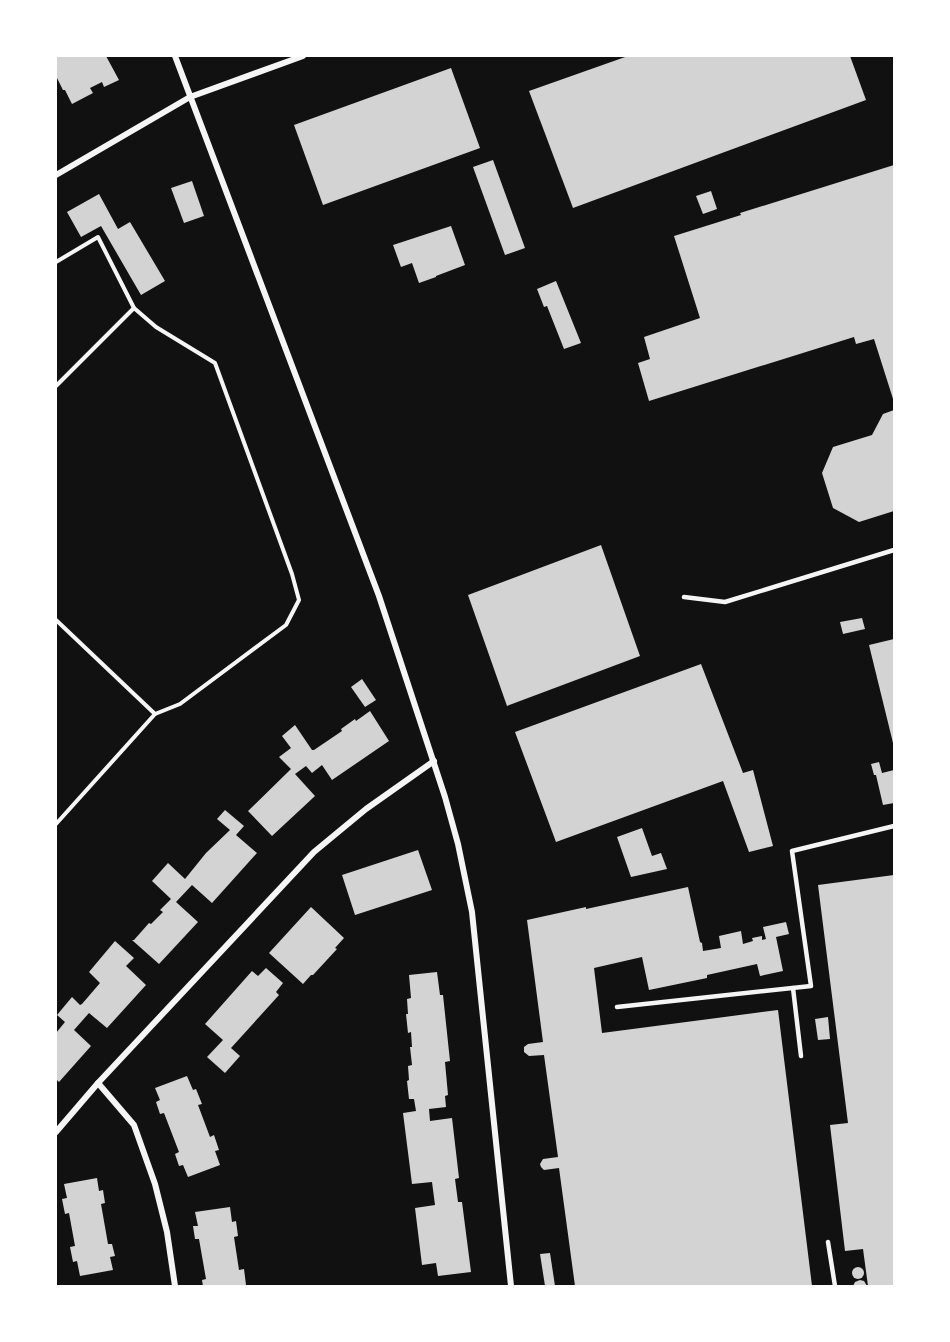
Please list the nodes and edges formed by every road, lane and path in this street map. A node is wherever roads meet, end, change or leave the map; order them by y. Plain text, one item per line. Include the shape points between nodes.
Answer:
1 (176, 56) edge
2 (303, 56) edge
3 (190, 97) junction
4 (56, 175) edge
5 (56, 262) edge
6 (134, 308) junction
7 (56, 386) edge
8 (894, 550) edge
9 (684, 597) dead end
10 (56, 620) edge
11 (155, 714) junction
12 (434, 761) junction
13 (56, 824) edge
14 (894, 826) edge
15 (793, 988) junction
16 (616, 1007) dead end
17 (801, 1056) dead end
18 (98, 1083) junction
19 (56, 1132) edge
20 (828, 1242) dead end
21 (176, 1287) edge
22 (511, 1287) edge
23 (835, 1287) edge

1 - 3 street
2 - 3 street
3 - 4 street
3 - 12 street via 380,596
5 - 6 path via 98,237
6 - 7 path
6 - 11 path via 156,327 215,363 299,600 286,625 180,704
8 - 9 lane via 725,602
10 - 11 path
11 - 13 path
12 - 18 street via 314,852
12 - 22 street via 458,844 472,912
14 - 15 lane via 792,851 811,986
15 - 16 lane
15 - 17 lane
18 - 19 street
18 - 21 street via 134,1125 155,1184
20 - 23 lane

